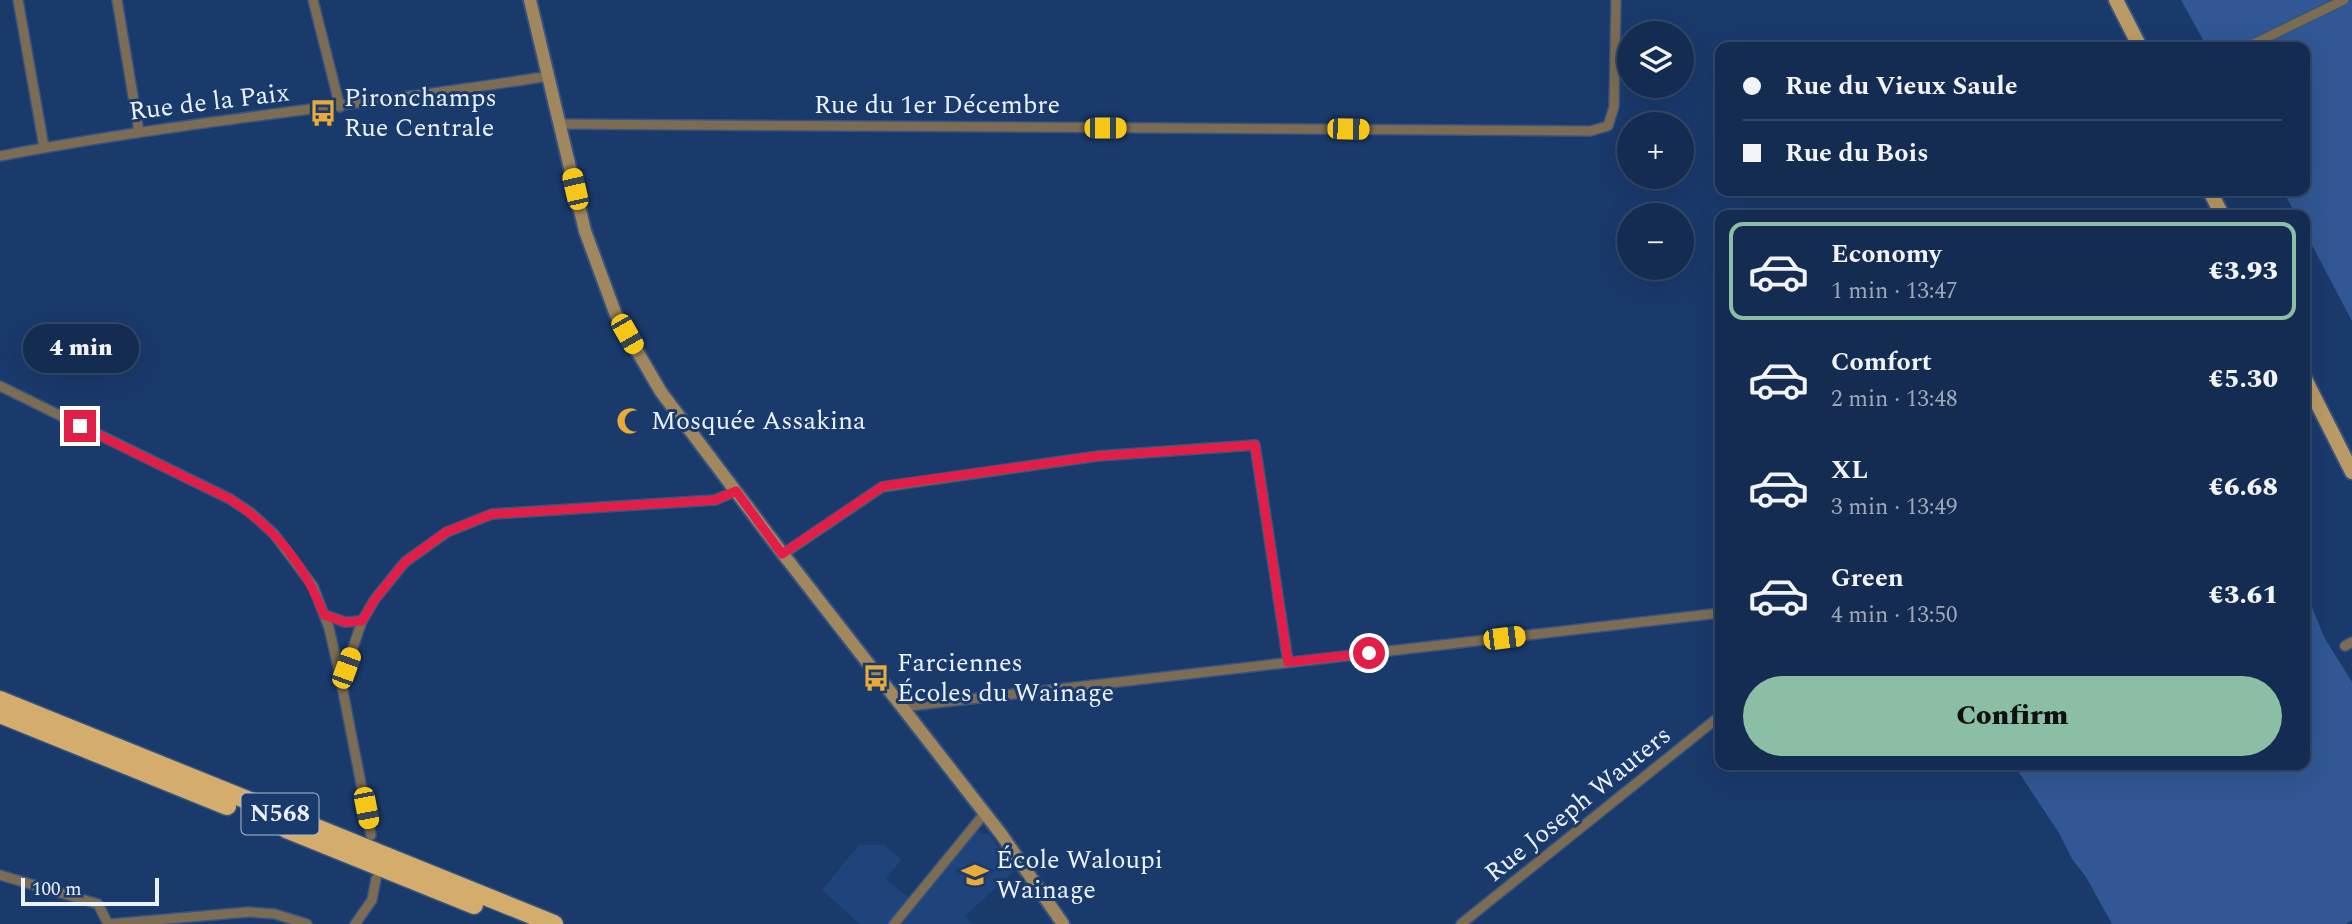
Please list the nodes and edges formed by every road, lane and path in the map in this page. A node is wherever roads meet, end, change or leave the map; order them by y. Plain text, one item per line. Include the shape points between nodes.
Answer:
1 (18, 0) edge
2 (117, 0) edge
3 (313, 0) edge
4 (530, 0) edge
5 (1616, 0) edge
6 (2116, 0) edge
7 (2344, 0) edge
8 (2137, 42) edge
9 (2257, 42) edge
10 (549, 76) junction
11 (340, 107) junction
12 (559, 124) junction
13 (139, 132) junction
14 (44, 147) junction
15 (0, 156) edge
16 (0, 386) edge
17 (2310, 389) edge
18 (2352, 472) edge
19 (736, 491) junction
20 (782, 554) junction
21 (1715, 614) edge
22 (324, 615) junction
23 (362, 621) junction
24 (1288, 662) junction
25 (340, 676) junction
26 (2, 706) edge
27 (901, 707) junction
28 (1715, 720) edge
29 (984, 814) junction
30 (371, 835) dead end
31 (0, 875) edge
32 (376, 879) dead end
33 (109, 924) edge
34 (307, 924) edge
35 (355, 924) edge
36 (521, 924) edge
37 (554, 924) edge
38 (894, 924) edge
39 (1063, 924) edge
40 (1461, 924) edge

1 - 14 street
2 - 13 street
3 - 11 street
4 - 10 street
5 - 12 street, Rue du 1er Décembre via 1614,107 1608,125 1590,131
6 - 8 main road
7 - 9 street
10 - 11 street, Rue de la Paix
10 - 12 street
11 - 13 street, Rue de la Paix
12 - 19 street via 585,231 616,315 661,391
13 - 14 street, Rue de la Paix
14 - 15 street, Rue de la Paix
16 - 22 street via 251,513 300,567
17 - 18 main road
19 - 20 street
19 - 23 street via 715,500 492,514 446,532 405,562
20 - 24 street via 883,486 1098,456 1255,445
20 - 27 street
21 - 24 street
22 - 23 street via 345,622
22 - 25 street
23 - 25 street
24 - 27 street
25 - 30 street
26 - 36 highway, N568
26 - 37 highway, N568
27 - 29 street
28 - 40 street, Rue Joseph Wauters
29 - 38 street
29 - 39 street
31 - 33 street via 98,904
32 - 35 street via 372,900
33 - 34 street via 248,912

